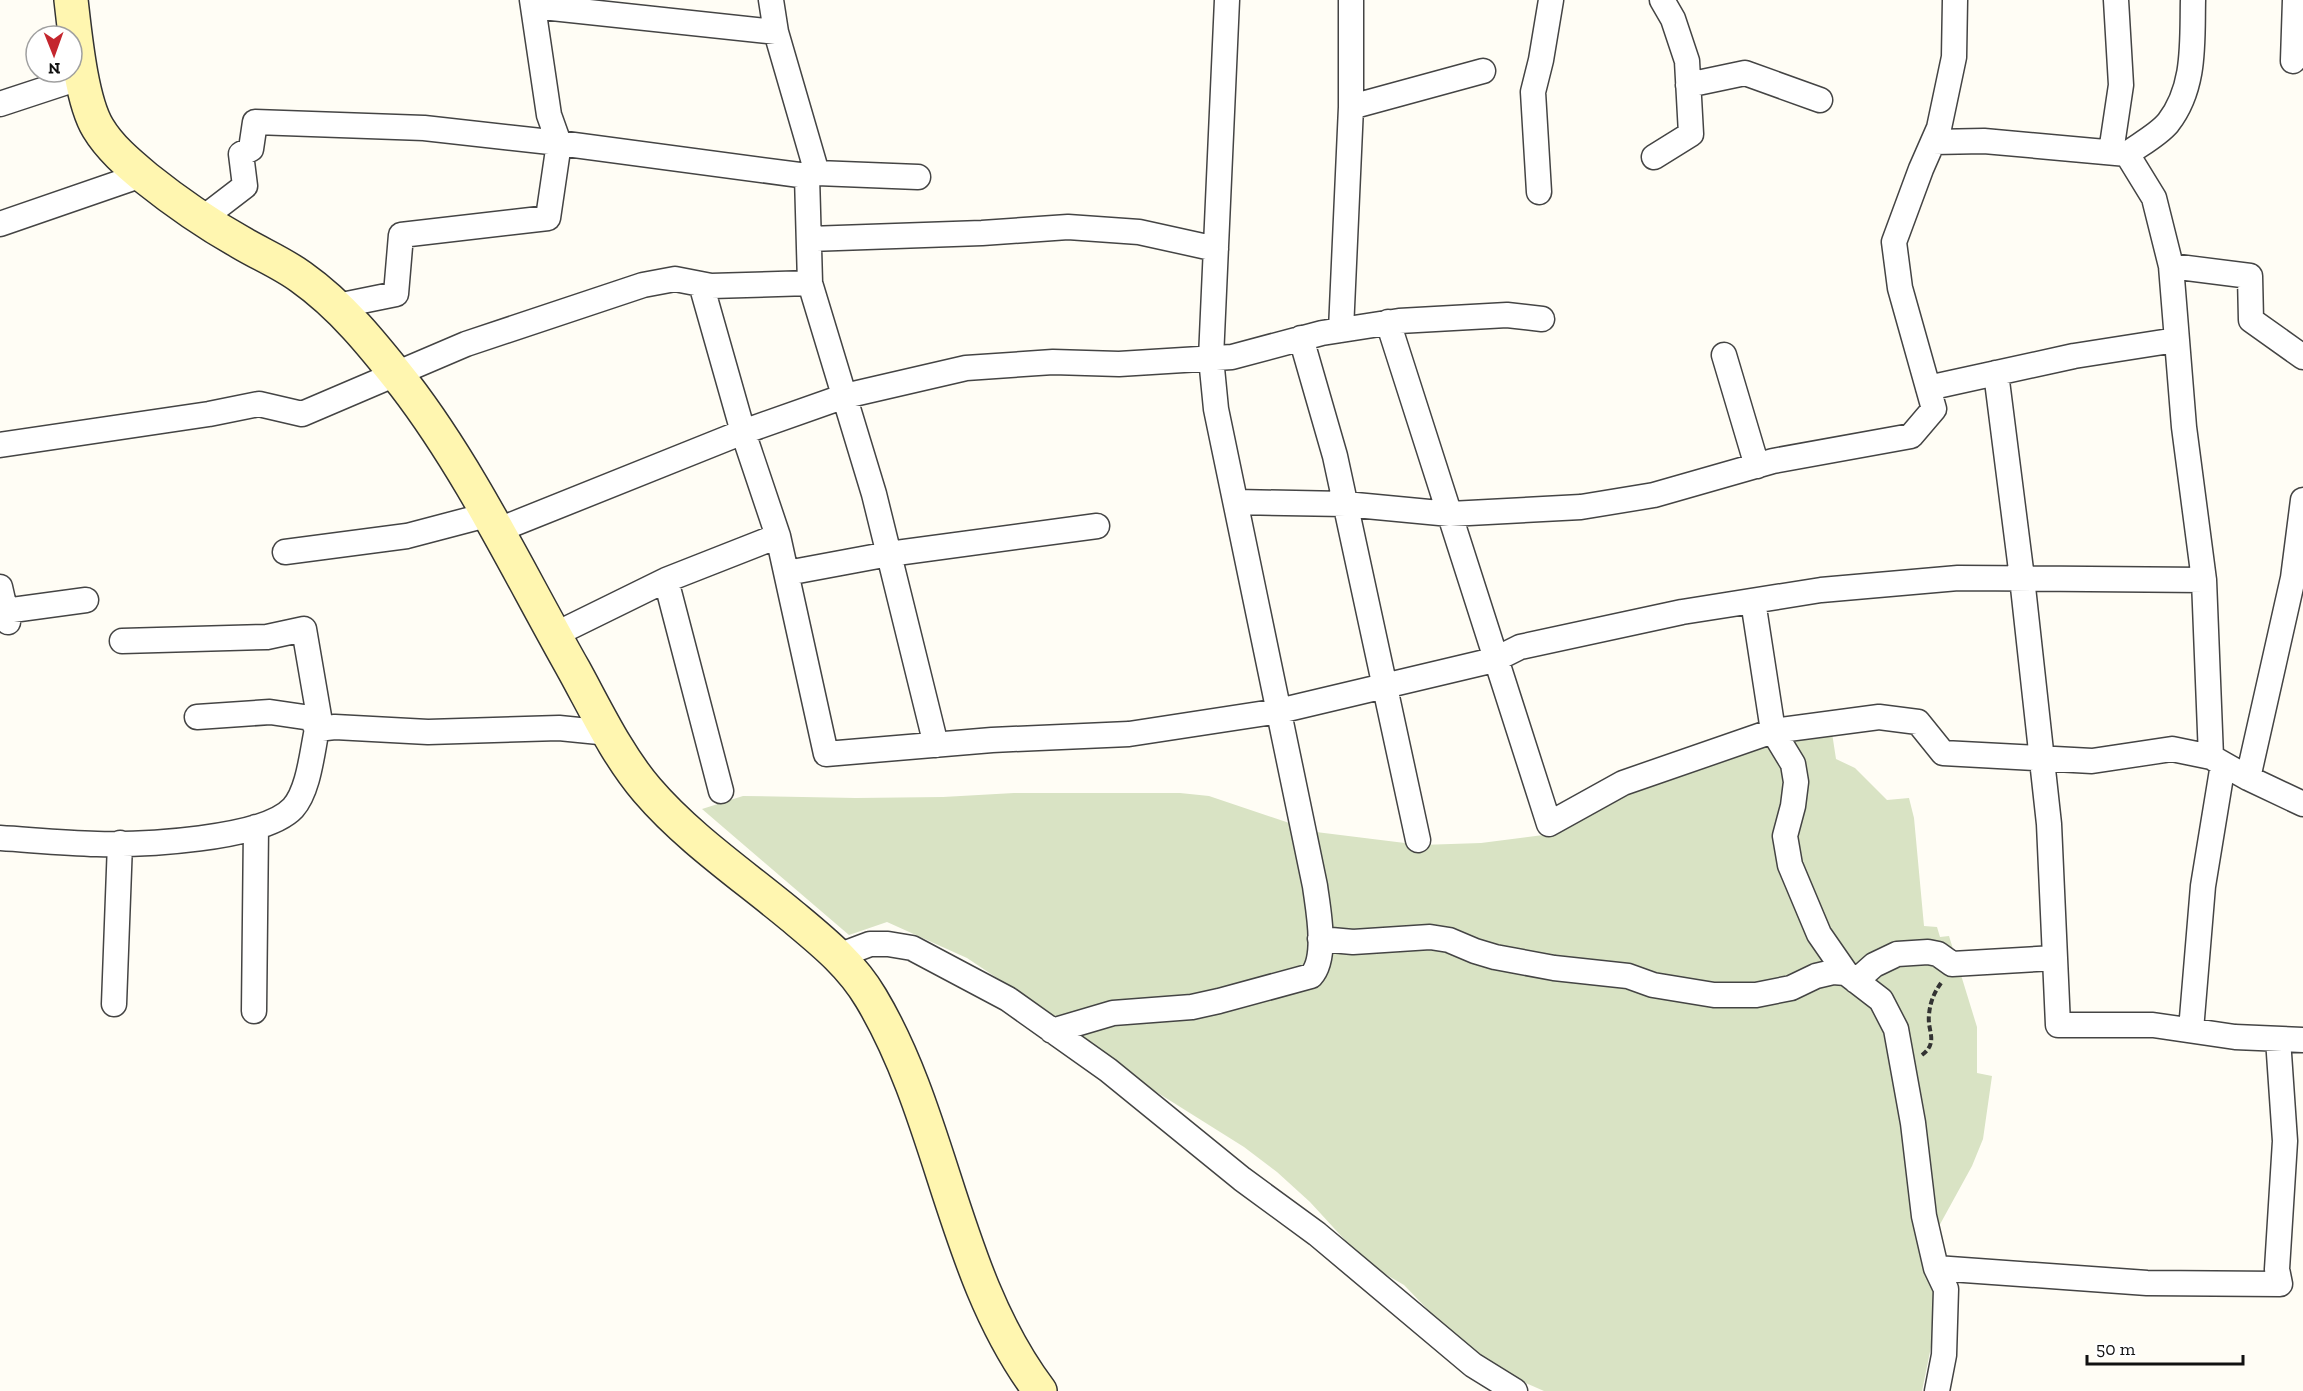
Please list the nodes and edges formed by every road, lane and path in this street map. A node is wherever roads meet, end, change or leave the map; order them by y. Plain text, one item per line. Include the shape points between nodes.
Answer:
1 (71, 0) edge
2 (771, 0) edge
3 (1227, 0) edge
4 (1351, 0) edge
5 (1551, 0) edge
6 (1662, 0) edge
7 (1955, 0) edge
8 (2116, 0) edge
9 (2193, 0) edge
10 (2295, 0) edge
11 (532, 3) edge
12 (74, 24) edge
13 (776, 32) junction
14 (2293, 62) dead end
15 (1483, 71) dead end
16 (61, 84) edge
17 (84, 84) edge
18 (1688, 85) junction
19 (1820, 100) dead end
20 (0, 104) edge
21 (1351, 107) junction
22 (1933, 142) junction
23 (559, 143) junction
24 (2119, 153) junction
25 (1654, 157) dead end
26 (142, 175) junction
27 (812, 175) junction
28 (918, 177) dead end
29 (1539, 192) dead end
30 (201, 219) junction
31 (0, 224) edge
32 (809, 239) junction
33 (1216, 249) junction
34 (2171, 266) junction
35 (810, 283) junction
36 (701, 284) junction
37 (337, 306) junction
38 (1542, 319) dead end
39 (1388, 322) junction
40 (1341, 330) junction
41 (1301, 338) junction
42 (2176, 340) junction
43 (1724, 355) dead end
44 (2303, 357) edge
45 (1211, 358) junction
46 (395, 373) junction
47 (1996, 373) junction
48 (1928, 388) junction
49 (845, 396) junction
50 (743, 432) junction
51 (0, 445) edge
52 (1757, 466) junction
53 (2303, 500) edge
54 (1236, 502) junction
55 (1345, 504) junction
56 (1450, 514) junction
57 (492, 523) junction
58 (1097, 526) dead end
59 (778, 536) junction
60 (285, 552) dead end
61 (889, 554) junction
62 (787, 573) junction
63 (2022, 578) junction
64 (666, 580) junction
65 (2204, 580) junction
66 (0, 587) edge
67 (86, 600) dead end
68 (1753, 601) junction
69 (554, 635) junction
70 (123, 641) dead end
71 (1496, 658) junction
72 (1385, 686) junction
73 (1279, 711) junction
74 (197, 717) dead end
75 (319, 729) junction
76 (1773, 731) junction
77 (609, 733) junction
78 (936, 746) junction
79 (2042, 759) junction
80 (2217, 760) junction
81 (2248, 778) junction
82 (721, 791) dead end
83 (2303, 804) edge
84 (256, 827) junction
85 (0, 838) edge
86 (1418, 840) dead end
87 (120, 843) junction
88 (1320, 939) junction
89 (838, 956) junction
90 (2055, 958) junction
91 (1952, 964) junction
92 (1851, 977) junction
93 (114, 1004) dead end
94 (254, 1011) dead end
95 (2191, 1030) junction
96 (1052, 1031) junction
97 (2278, 1039) junction
98 (2303, 1040) edge
99 (1921, 1056) dead end
100 (2294, 1132) edge
101 (1936, 1268) junction
102 (1040, 1391) edge
103 (1515, 1391) edge
104 (1937, 1391) edge

1 - 12 street
2 - 13 street
3 - 33 street
4 - 21 street
5 - 29 street via 1533,92
6 - 18 street via 1687,61
7 - 22 street via 1954,57
8 - 24 street via 2121,85
9 - 24 street via 2191,73 2178,104 2167,124
10 - 14 street
11 - 13 street
11 - 23 street via 549,115
13 - 27 street
15 - 21 street
16 - 20 street
17 - 26 street via 96,126
18 - 19 street via 1745,73
18 - 25 street via 1691,134
21 - 40 street
22 - 24 street via 1984,141
22 - 48 street via 1894,242 1900,288
23 - 27 street
23 - 30 street via 424,128 255,122 251,149 241,154 245,186
23 - 37 street via 548,218 401,235 396,294
24 - 34 street via 2154,198
26 - 30 street
26 - 31 street
27 - 28 street
27 - 32 street
30 - 37 street via 301,276
32 - 33 street via 1068,227 1139,232
32 - 35 street
33 - 45 street
34 - 42 street
34 - 44 street via 2250,276 2251,320
35 - 36 street
35 - 49 street
36 - 46 street via 675,279 643,285 466,344
36 - 50 street
37 - 46 street
38 - 39 street via 1507,315
39 - 40 street
39 - 56 street
40 - 41 street
41 - 45 street via 1232,357
41 - 55 street
42 - 47 street
42 - 65 street
43 - 52 street
45 - 49 street via 966,368
45 - 54 street via 1216,409
46 - 51 street via 302,414 259,404
46 - 57 street via 424,410
47 - 48 street
47 - 63 street
48 - 52 street via 1934,409 1911,436
49 - 50 street
49 - 61 street
50 - 57 street
50 - 59 street
52 - 56 street via 1654,495 1581,507
53 - 81 street via 2294,578
54 - 55 street
54 - 73 street
55 - 56 street
55 - 72 street
56 - 71 street
57 - 60 street
57 - 69 street
58 - 61 street
59 - 62 street
59 - 64 street
61 - 62 street
61 - 78 street
62 - 78 street via 826,754
63 - 65 street
63 - 68 street via 1958,578 1821,590
63 - 79 street
64 - 69 street
64 - 82 street
65 - 80 street
66 - 67 street via 6,617
68 - 71 street via 1520,647
68 - 76 street
69 - 77 street
70 - 75 street via 267,637 304,629
71 - 72 street
71 - 76 street via 1549,824 1623,783
72 - 73 street
72 - 86 street
73 - 78 street via 1130,734
73 - 88 street via 1315,886
74 - 75 street via 270,712 310,717
75 - 77 street via 428,732 559,728
75 - 84 street via 306,783 293,808 269,824
76 - 79 street via 1879,717 1918,722 1943,753
76 - 92 street via 1793,764 1796,782 1785,836 1790,865 1819,933
77 - 89 street via 647,790 679,822
79 - 80 street via 2092,761 2172,748
79 - 90 street
80 - 81 street
80 - 95 street
81 - 83 street
84 - 87 street via 182,840
84 - 94 street
85 - 87 street
87 - 93 street
88 - 92 street via 1353,942 1430,937 1495,957 1628,976 1653,985 1714,995 1756,995 1791,988 1833,972
88 - 96 street via 1316,970 1311,976 1192,1007 1113,1013
89 - 96 street via 870,944 912,948 1008,999
89 - 102 street via 856,975 895,1043 982,1284 1000,1326
90 - 91 street
90 - 95 street via 2058,1025 2153,1024
91 - 92 street via 1938,954 1897,954
91 - 99 path via 1931,999 1928,1017 1932,1034 1929,1050
92 - 101 street via 1881,1000 1896,1029 1924,1216
95 - 97 street
96 - 103 street via 1108,1070 1242,1179 1317,1234 1473,1365
97 - 98 street
97 - 100 street
100 - 101 street via 2277,1269 2280,1284 2147,1283
101 - 104 street via 1946,1289 1947,1309

